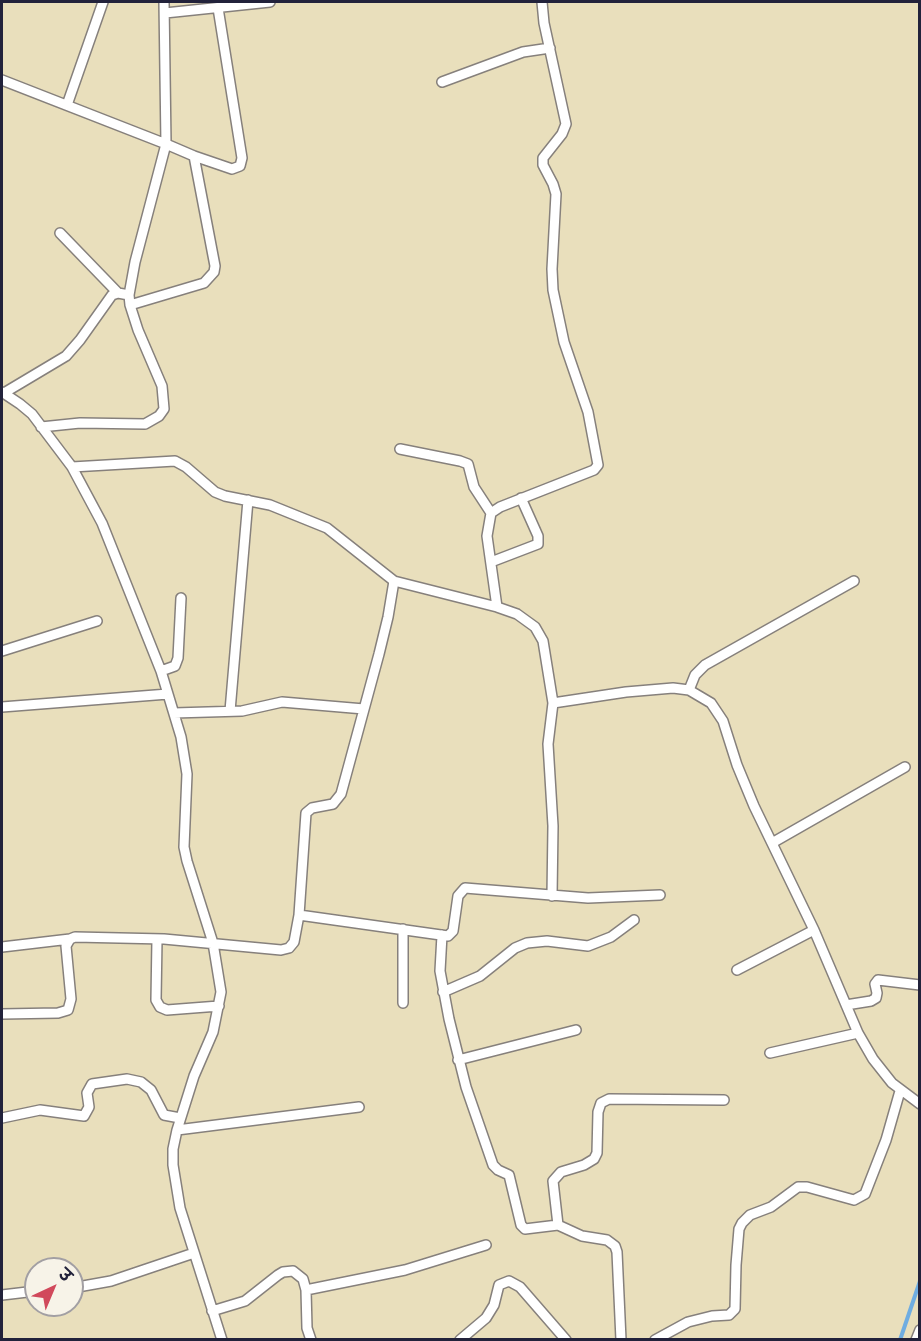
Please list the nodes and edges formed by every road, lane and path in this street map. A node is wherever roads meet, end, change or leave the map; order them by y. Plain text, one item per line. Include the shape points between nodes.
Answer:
1 (103, 2) edge
2 (164, 2) edge
3 (270, 2) edge
4 (542, 2) edge
5 (218, 8) junction
6 (165, 13) junction
7 (550, 48) junction
8 (2, 80) edge
9 (442, 82) dead end
10 (67, 105) junction
11 (166, 144) junction
12 (194, 156) junction
13 (60, 233) dead end
14 (118, 293) junction
15 (129, 295) junction
16 (130, 305) junction
17 (3, 392) edge
18 (41, 427) junction
19 (400, 449) dead end
20 (72, 467) junction
21 (521, 498) junction
22 (248, 500) junction
23 (491, 513) junction
24 (491, 562) junction
25 (394, 581) junction
26 (854, 581) dead end
27 (181, 598) dead end
28 (497, 607) junction
29 (97, 621) dead end
30 (2, 651) edge
31 (161, 670) junction
32 (690, 690) junction
33 (168, 693) junction
34 (553, 703) junction
35 (2, 707) edge
36 (364, 710) junction
37 (230, 711) junction
38 (174, 713) junction
39 (905, 767) dead end
40 (772, 843) junction
41 (552, 896) junction
42 (660, 896) dead end
43 (299, 915) junction
44 (634, 920) dead end
45 (403, 929) junction
46 (814, 930) junction
47 (442, 935) junction
48 (70, 939) junction
49 (157, 939) junction
50 (213, 943) junction
51 (2, 947) edge
52 (737, 970) dead end
53 (920, 985) edge
54 (443, 992) junction
55 (403, 1003) dead end
56 (846, 1005) junction
57 (219, 1006) junction
58 (2, 1014) edge
59 (576, 1030) dead end
60 (858, 1033) junction
61 (770, 1053) dead end
62 (458, 1060) junction
63 (900, 1091) junction
64 (724, 1100) dead end
65 (920, 1104) edge
66 (359, 1107) dead end
67 (2, 1118) edge
68 (180, 1118) junction
69 (177, 1130) junction
70 (558, 1225) junction
71 (486, 1245) dead end
72 (194, 1253) junction
73 (84, 1286) edge
74 (306, 1290) junction
75 (24, 1292) edge
76 (2, 1295) edge
77 (212, 1311) junction
78 (920, 1330) edge
79 (222, 1340) edge
80 (311, 1340) edge
81 (460, 1340) edge
82 (566, 1340) edge
83 (621, 1340) edge
84 (655, 1340) edge
85 (916, 1340) edge

1 - 10 street
2 - 6 street
3 - 5 street
4 - 7 street
5 - 6 street
5 - 12 street via 242,162 231,169
6 - 11 street
7 - 9 street via 523,52
7 - 21 street via 566,124 543,158 556,195 553,290 564,342 588,412 598,465 594,470
8 - 10 street
10 - 11 street
11 - 12 street
11 - 15 street
12 - 16 street via 214,272 204,283
13 - 14 street
14 - 15 street
14 - 17 street via 108,298 66,356
15 - 16 street
16 - 18 street via 162,386 164,409 159,417 145,424
17 - 18 street
18 - 20 street
19 - 23 street via 468,464 474,487
20 - 22 street via 175,461 215,492
20 - 31 street via 114,551
21 - 23 street
21 - 24 street via 538,544
22 - 25 street via 289,511 327,528
22 - 37 street
23 - 24 street via 487,536
24 - 28 street
25 - 28 street
25 - 36 street
26 - 32 street via 705,665 695,675
27 - 31 street via 178,658 175,666
28 - 34 street via 526,619 540,635
29 - 30 street
31 - 33 street
32 - 34 street via 626,692
32 - 40 street via 718,711
33 - 35 street
33 - 38 street
34 - 41 street via 548,744
36 - 37 street via 282,702
36 - 43 street via 338,800 306,813
37 - 38 street
38 - 50 street via 186,765 183,834 187,861
39 - 40 street
40 - 46 street
41 - 42 street
41 - 47 street via 465,888 458,896 453,931
43 - 45 street
43 - 50 street via 294,942 286,949
44 - 54 street via 611,937 588,946 548,941 527,943 480,976
45 - 47 street
45 - 55 street
46 - 52 street
46 - 56 street
47 - 54 street
48 - 49 street
48 - 51 street
48 - 58 street via 66,950 71,999 68,1010
49 - 50 street
49 - 57 street via 156,1000 160,1008
50 - 57 street via 220,980
53 - 56 street via 878,980 874,1000
54 - 62 street
56 - 60 street
57 - 68 street
59 - 62 street
60 - 61 street
60 - 63 street via 881,1070
62 - 70 street via 493,1165 508,1175 520,1225 527,1230
63 - 65 street
63 - 84 street via 865,1194 854,1200 798,1187 771,1207 750,1215 739,1229 735,1309 729,1315 688,1322
64 - 70 street via 609,1099 601,1103 594,1159 561,1172 553,1181
66 - 69 street
67 - 68 street via 40,1110 84,1116 89,1107 89,1087 127,1079 141,1082 151,1090 164,1115
68 - 69 street
69 - 72 street via 173,1157 176,1186
70 - 83 street via 615,1246
71 - 74 street via 405,1270
72 - 73 street via 111,1281
72 - 77 street
74 - 77 street via 299,1274 283,1272 245,1301
74 - 80 street
75 - 76 street
77 - 79 street
78 - 85 street
81 - 82 street via 486,1318 499,1285 509,1281 520,1287

